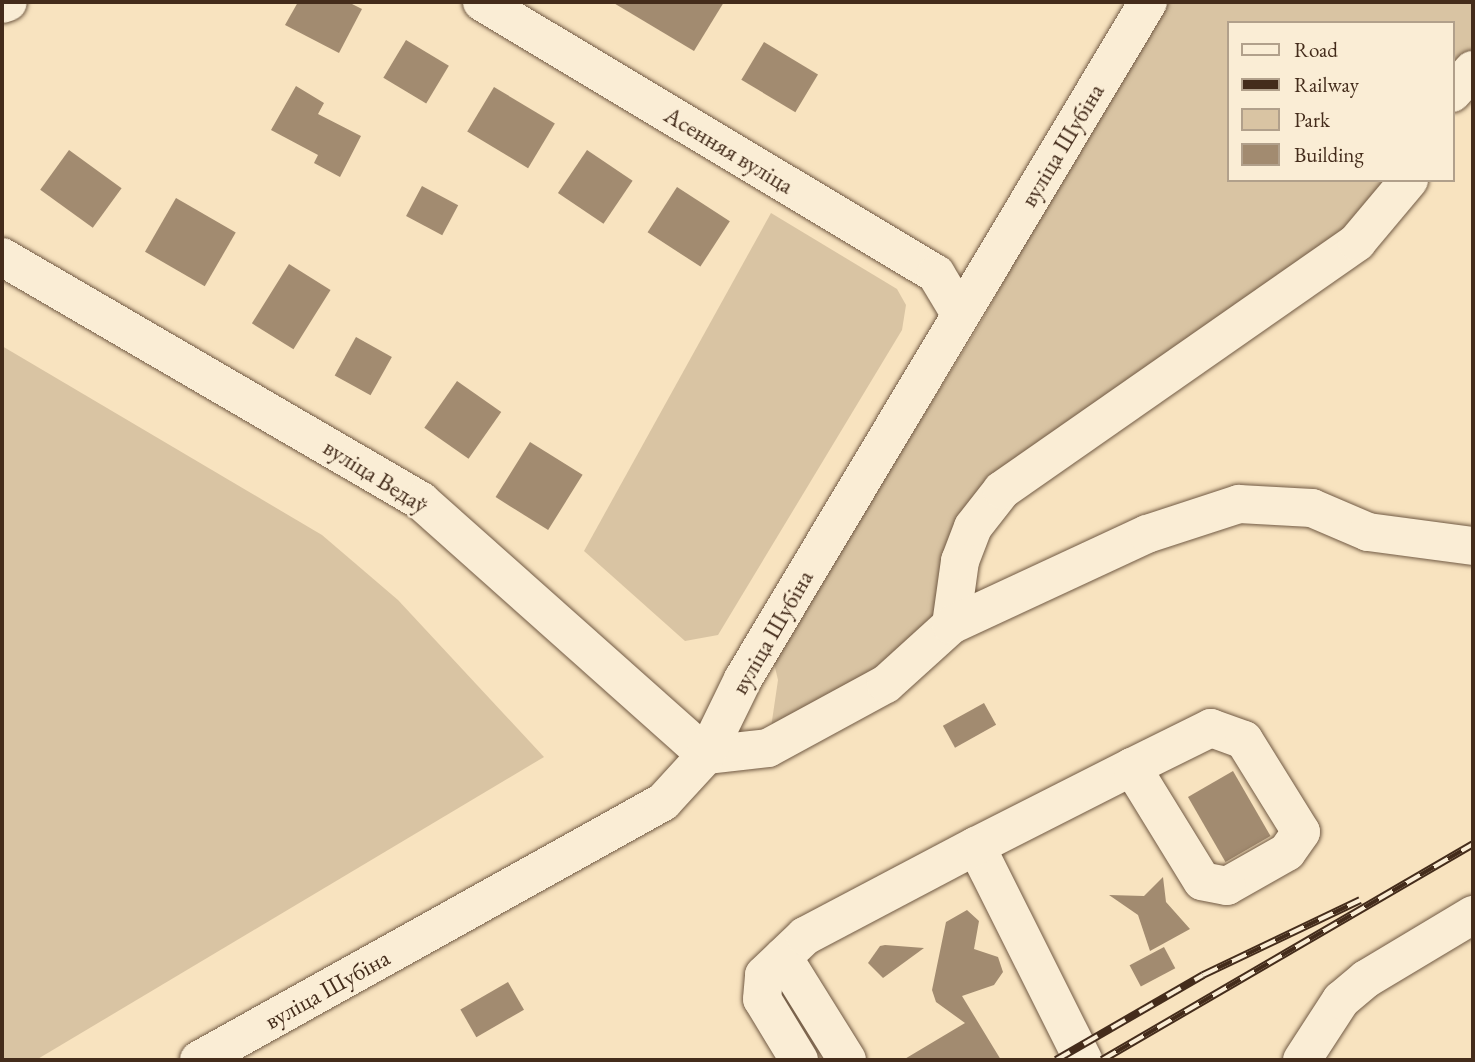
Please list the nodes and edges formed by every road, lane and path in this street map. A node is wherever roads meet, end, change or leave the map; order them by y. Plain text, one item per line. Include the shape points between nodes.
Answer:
1 (8, 2) edge
2 (482, 2) edge
3 (1148, 2) edge
4 (2, 4) edge
5 (1473, 71) edge
6 (1454, 91) edge
7 (1407, 182) edge
8 (2, 257) edge
9 (960, 314) junction
10 (1473, 546) edge
11 (951, 625) junction
12 (706, 755) junction
13 (1132, 768) dead end
14 (976, 846) junction
15 (1473, 915) edge
16 (783, 957) junction
17 (199, 1060) edge
18 (799, 1060) edge
19 (847, 1060) edge
20 (1083, 1060) edge
21 (1303, 1060) edge

1 - 4 street
2 - 9 street, Асенняя вуліца via 936,274
3 - 9 street, вуліца Шубіна
5 - 6 street
7 - 11 street via 1357,242 1002,490 973,527 960,561
8 - 12 street, вуліца Ведаў via 421,501
9 - 12 street, вуліца Шубіна via 743,679
10 - 11 street via 1368,532 1312,508 1239,504 1147,534
11 - 12 street via 886,684 768,748
12 - 17 street, вуліца Шубіна via 663,802
13 - 14 street
14 - 16 street via 805,936
14 - 20 street
15 - 21 street via 1366,979 1341,1000
16 - 18 street via 764,975 762,999
16 - 19 street

